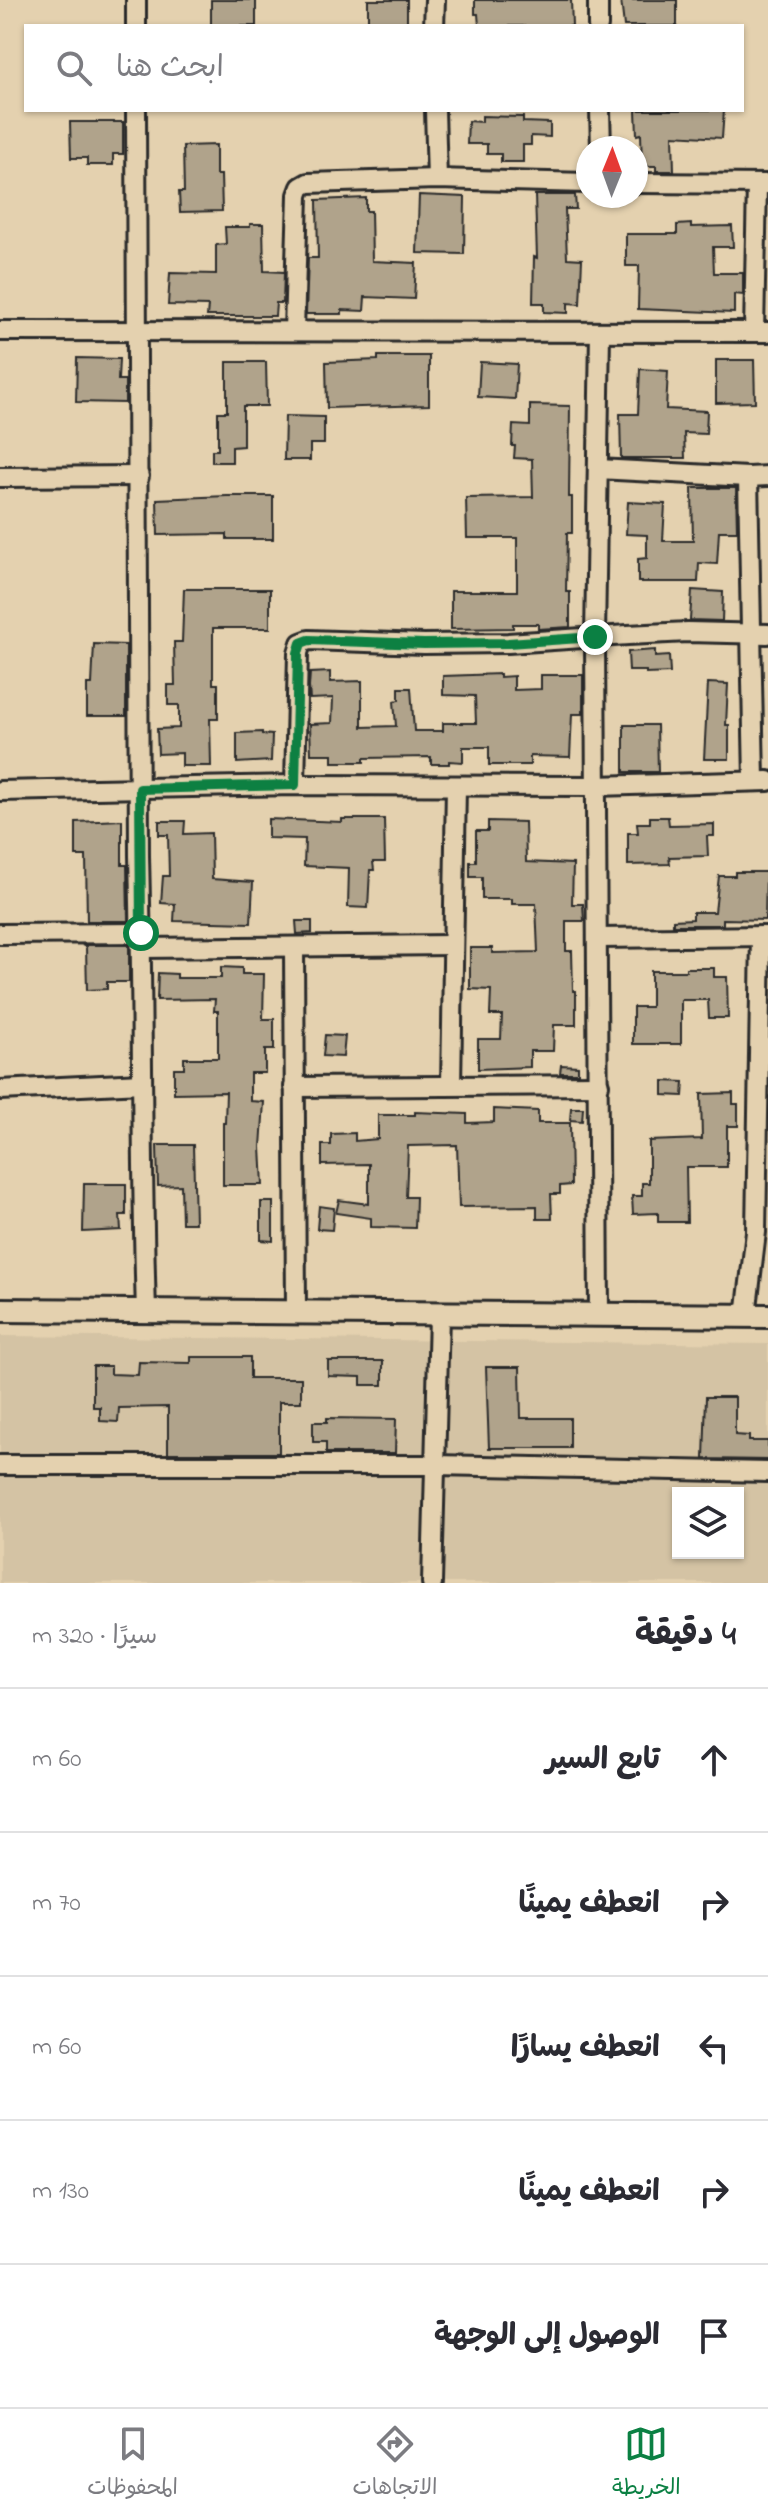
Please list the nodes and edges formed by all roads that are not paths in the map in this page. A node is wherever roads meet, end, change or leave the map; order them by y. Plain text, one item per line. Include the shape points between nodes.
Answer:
1 (136, 0) edge
2 (435, 0) edge
3 (598, 0) edge
4 (136, 24) edge
5 (434, 24) edge
6 (598, 24) edge
7 (136, 112) edge
8 (435, 112) edge
9 (600, 112) edge
10 (601, 136) edge
11 (437, 179) junction
12 (576, 183) edge
13 (648, 183) edge
14 (763, 184) edge
15 (137, 330) junction
16 (0, 331) edge
17 (294, 331) junction
18 (761, 332) edge
19 (600, 333) junction
20 (598, 469) junction
21 (139, 476) junction
22 (768, 476) edge
23 (0, 477) edge
24 (748, 477) junction
25 (760, 634) edge
26 (595, 637) junction
27 (761, 781) edge
28 (295, 785) junction
29 (456, 786) junction
30 (596, 786) junction
31 (140, 789) junction
32 (0, 791) edge
33 (0, 934) edge
34 (765, 936) edge
35 (598, 938) junction
36 (141, 940) junction
37 (452, 945) junction
38 (294, 948) junction
39 (764, 1077) edge
40 (142, 1083) junction
41 (451, 1085) junction
42 (599, 1085) junction
43 (294, 1087) junction
44 (0, 1090) edge
45 (0, 1310) edge
46 (146, 1311) junction
47 (296, 1313) junction
48 (439, 1315) junction
49 (599, 1316) junction
50 (757, 1316) edge
51 (0, 1465) edge
52 (435, 1465) junction
53 (768, 1472) edge
54 (432, 1583) edge

1 - 4 street
2 - 5 street
3 - 6 street
7 - 15 street
8 - 11 street
9 - 10 street
11 - 12 street
11 - 17 street via 301,187
13 - 14 street
14 - 18 street
15 - 16 street
15 - 17 street
15 - 21 street
17 - 19 street
18 - 19 street
19 - 20 street
20 - 24 street
20 - 26 street
21 - 23 street
21 - 31 street
22 - 24 street
24 - 25 street
25 - 26 street
25 - 27 street
26 - 28 street via 508,643 301,643
26 - 30 street
27 - 30 street
28 - 29 street
28 - 31 street
29 - 30 street
29 - 37 street
30 - 35 street
31 - 32 street
31 - 36 street
33 - 36 street
34 - 35 street
34 - 39 street
35 - 42 street
36 - 38 street
36 - 40 street
37 - 38 street
37 - 41 street
38 - 43 street
39 - 50 street
40 - 44 street
40 - 46 street
41 - 42 street
41 - 43 street
42 - 49 street
43 - 47 street
45 - 46 street
46 - 47 street
47 - 48 street
48 - 49 street
48 - 52 street
49 - 50 street
51 - 52 street
52 - 53 street
52 - 54 street

